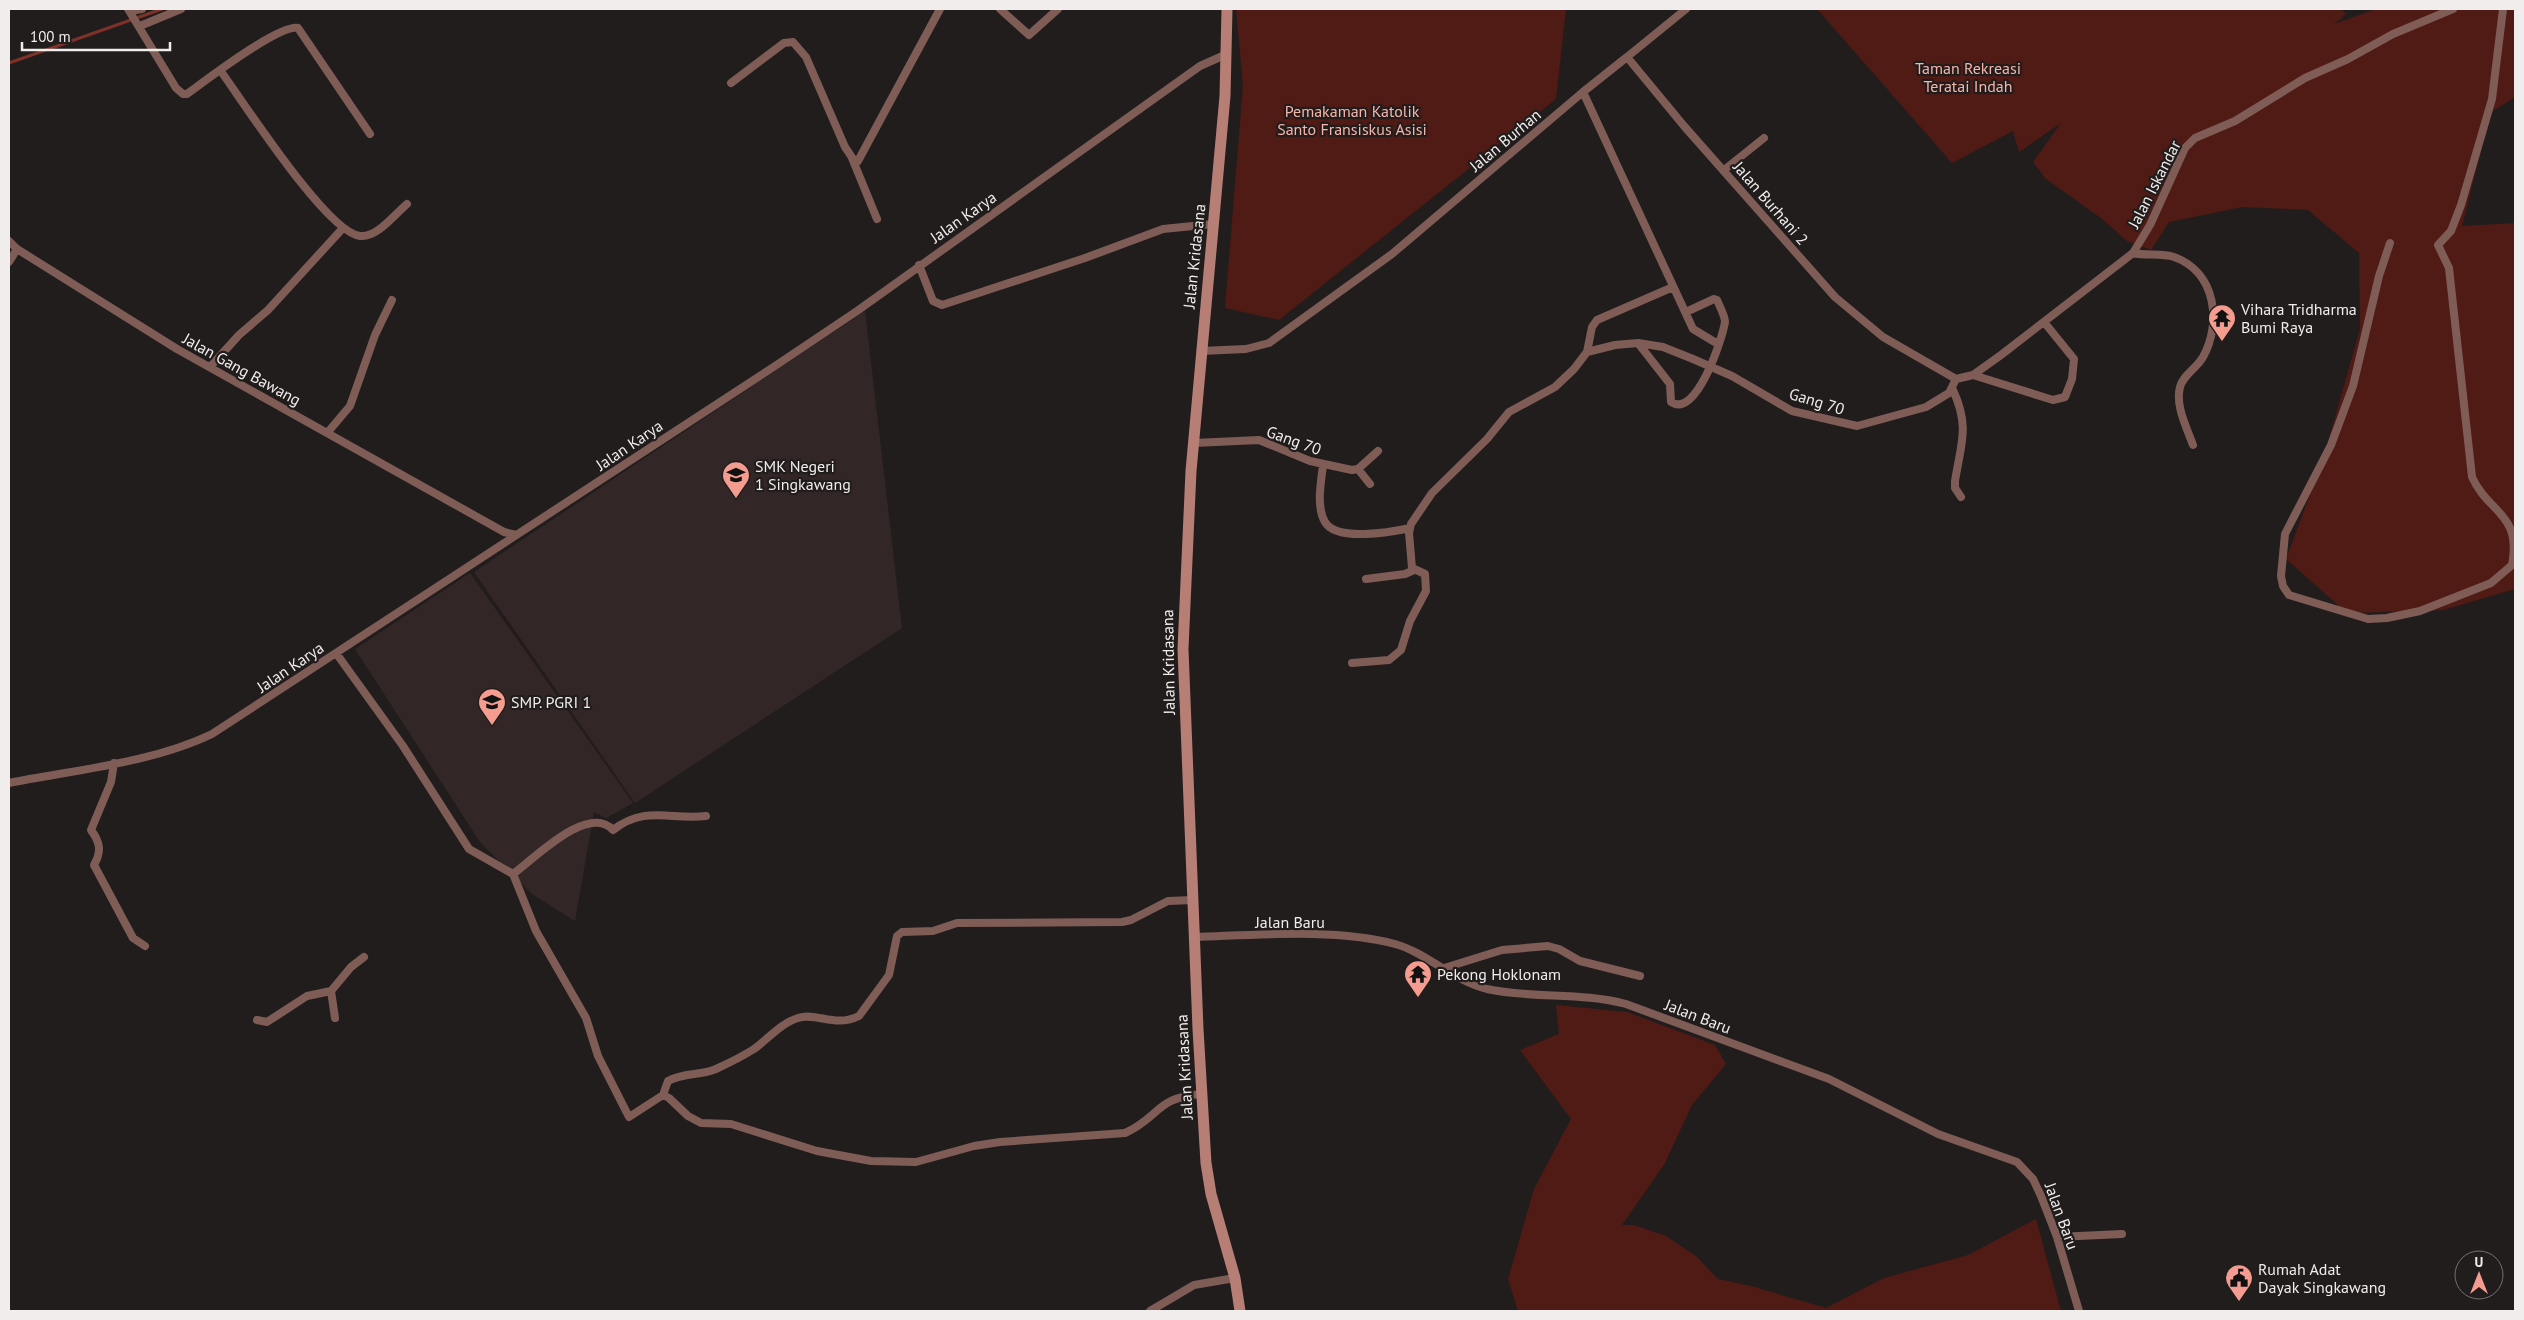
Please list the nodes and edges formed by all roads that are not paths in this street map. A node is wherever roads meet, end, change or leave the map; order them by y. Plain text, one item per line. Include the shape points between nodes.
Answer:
1 (142, 9) edge
2 (181, 9) edge
3 (940, 9) edge
4 (1000, 9) edge
5 (1058, 9) edge
6 (1227, 9) edge
7 (1686, 9) edge
8 (2453, 9) edge
9 (2503, 9) edge
10 (130, 11) edge
11 (139, 24) junction
12 (1227, 54) junction
13 (1626, 57) junction
14 (220, 70) junction
15 (731, 83) dead end
16 (1583, 92) junction
17 (370, 134) dead end
18 (1764, 138) dead end
19 (852, 158) junction
20 (1724, 170) junction
21 (407, 204) dead end
22 (877, 219) dead end
23 (1213, 224) junction
24 (343, 228) junction
25 (9, 241) edge
26 (2390, 243) dead end
27 (17, 249) junction
28 (2133, 253) junction
29 (9, 262) edge
30 (919, 265) junction
31 (1673, 287) junction
32 (392, 300) dead end
33 (1686, 312) junction
34 (2044, 322) junction
35 (1638, 343) junction
36 (1718, 344) junction
37 (1201, 351) junction
38 (1587, 352) junction
39 (210, 367) junction
40 (1710, 367) junction
41 (1973, 375) junction
42 (1956, 379) junction
43 (1953, 390) junction
44 (328, 432) junction
45 (1194, 444) junction
46 (2193, 446) dead end
47 (1378, 451) dead end
48 (1323, 465) junction
49 (1358, 469) junction
50 (1370, 484) dead end
51 (1961, 497) dead end
52 (1410, 528) junction
53 (516, 535) junction
54 (1414, 570) junction
55 (1366, 580) dead end
56 (336, 653) junction
57 (1352, 663) dead end
58 (114, 762) junction
59 (10, 783) edge
60 (706, 816) dead end
61 (513, 874) junction
62 (1193, 900) junction
63 (1195, 937) junction
64 (145, 946) dead end
65 (364, 957) dead end
66 (1441, 970) junction
67 (1640, 976) dead end
68 (331, 991) junction
69 (335, 1018) dead end
70 (257, 1020) dead end
71 (1202, 1094) junction
72 (663, 1095) junction
73 (2122, 1234) dead end
74 (2057, 1237) junction
75 (1235, 1278) junction
76 (1150, 1311) edge
77 (1240, 1311) edge
78 (2079, 1311) edge

1 - 10 street
2 - 11 street
3 - 19 street via 860,159
4 - 5 street via 1029,34
6 - 12 street, Jalan Kridasana
7 - 13 street
8 - 28 street, Jalan Iskandar via 2304,78 2235,120 2195,138 2185,148 2150,225
9 - 26 street via 2492,99 2462,205 2451,231 2438,244 2449,268 2472,477 2476,486 2503,514 2513,537 2515,552 2512,565 2491,582 2420,611 2368,619 2289,595 2283,586 2282,560 2285,534 2331,445 2353,386
10 - 11 street
11 - 14 street via 181,94 187,94
12 - 23 street, Jalan Kridasana
12 - 30 street, Jalan Karya via 1200,66
13 - 16 street
13 - 20 street, Jalan Burhani 2
14 - 17 street via 256,46 291,28 298,28
14 - 24 street via 296,176
15 - 19 street via 784,43 793,42 806,57
16 - 31 street
16 - 37 street, Jalan Burhan via 1392,254 1270,343 1246,349
18 - 20 street
19 - 22 street
20 - 42 street, Jalan Burhani 2 via 1835,297 1883,337
21 - 24 street via 371,233 360,236
23 - 30 street via 1163,229 942,305 933,301
23 - 37 street, Jalan Kridasana
24 - 39 street via 268,310
25 - 27 street, Jalan Gang Bawang
27 - 29 street
27 - 39 street, Jalan Gang Bawang
28 - 34 street, Jalan Iskandar
28 - 46 street via 2174,257 2194,269 2210,290 2213,310 2210,341 2194,370 2183,380 2179,395
30 - 53 street, Jalan Karya via 776,366
31 - 33 street
31 - 38 street via 1597,320 1592,327
32 - 44 street via 375,335 350,406
33 - 36 street via 1693,329
33 - 36 street via 1717,300 1725,321
34 - 41 street, Jalan Iskandar
34 - 41 street via 2074,359 2072,379 2065,397 2053,400
35 - 38 street, Gang 70
35 - 40 street, Gang 70 via 1663,347
35 - 40 street via 1670,384 1671,402 1674,404 1691,401
36 - 40 street
37 - 45 street, Jalan Kridasana
38 - 52 street via 1555,387 1515,407 1504,417 1432,493
39 - 44 street, Jalan Gang Bawang
40 - 43 street, Gang 70 via 1792,411 1857,426 1920,409
41 - 42 street, Jalan Iskandar
42 - 43 street
43 - 51 street via 1964,432 1955,482
44 - 53 street, Jalan Gang Bawang via 467,512
45 - 48 street, Gang 70 via 1259,440
45 - 62 street, Jalan Kridasana via 1184,583 1183,650
47 - 49 street
48 - 49 street, Gang 70
48 - 52 street via 1321,511 1329,527 1353,534
49 - 50 street
52 - 54 street
53 - 56 street, Jalan Karya
54 - 55 street
54 - 57 street via 1425,574 1426,591 1410,621 1401,650 1389,660
56 - 58 street, Jalan Karya via 212,734 172,749
56 - 61 street via 403,746 469,849
58 - 59 street, Jalan Karya
58 - 64 street via 111,782 91,830 100,842 99,857 94,865 133,938
60 - 61 street via 688,818 653,813 625,820 613,830 596,822 581,824
61 - 72 street via 536,931 586,1018 598,1056 628,1117
62 - 63 street, Jalan Kridasana
62 - 72 street via 1168,901 1122,922 957,923 943,928 899,933 889,975 859,1016 837,1022 798,1018 779,1028 752,1050 716,1069 706,1073 682,1074 668,1080
63 - 66 street, Jalan Baru via 1317,936 1377,940 1403,947
63 - 71 street, Jalan Kridasana
65 - 68 street
66 - 67 street via 1502,950 1548,946 1580,961
66 - 74 street, Jalan Baru via 1488,989 1595,997 1626,1004 1841,1084 1938,1134 2018,1162 2037,1187
68 - 69 street
68 - 70 street via 307,996 267,1022
71 - 72 street via 1168,1102 1133,1130 1118,1135 1000,1142 916,1162 895,1163 842,1158 731,1124 701,1123
71 - 75 street, Jalan Kridasana via 1208,1177
73 - 74 street
74 - 78 street, Jalan Baru
75 - 76 street via 1194,1285
75 - 77 street, Jalan Kridasana

